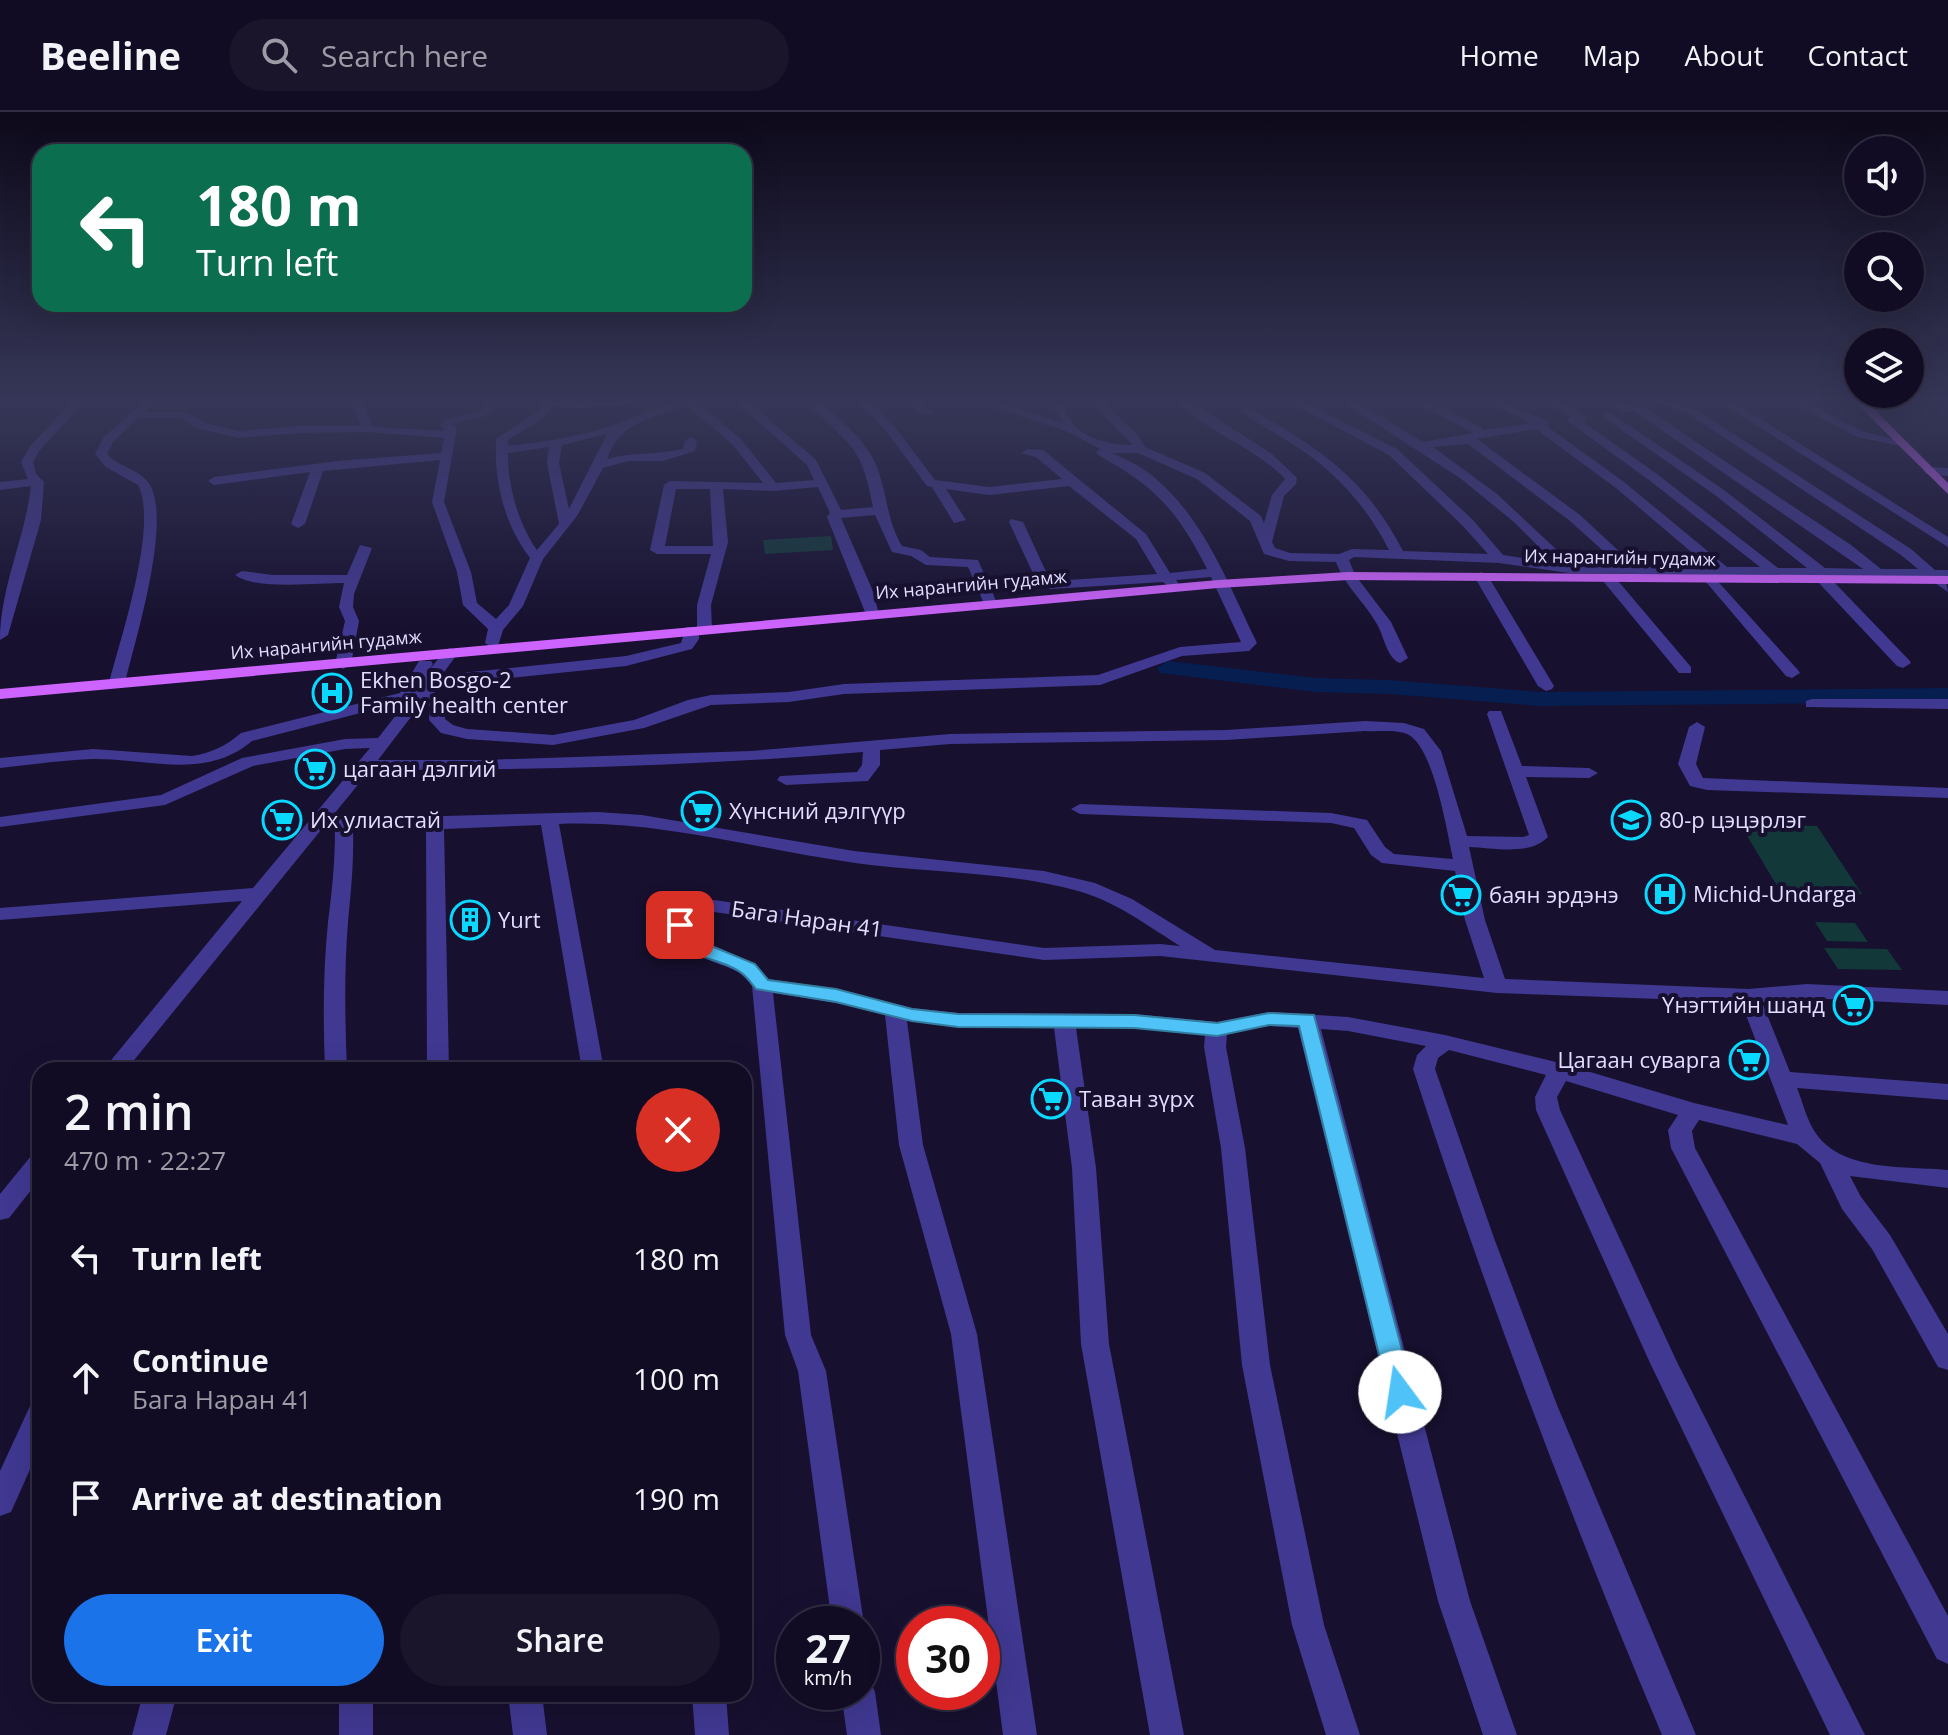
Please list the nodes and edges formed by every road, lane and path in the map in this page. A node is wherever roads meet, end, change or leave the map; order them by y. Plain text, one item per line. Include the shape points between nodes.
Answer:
1 (156, 476) dead end
2 (32, 477) edge
3 (137, 477) edge
4 (248, 477) edge
5 (315, 477) edge
6 (442, 477) edge
7 (503, 477) edge
8 (556, 477) edge
9 (592, 477) edge
10 (765, 477) edge
11 (820, 477) edge
12 (874, 477) edge
13 (926, 477) edge
14 (1066, 477) edge
15 (1144, 477) edge
16 (1202, 477) edge
17 (1289, 477) edge
18 (1347, 477) edge
19 (1418, 477) edge
20 (1466, 477) edge
21 (1524, 477) edge
22 (1609, 477) edge
23 (1653, 477) edge
24 (1697, 477) edge
25 (1745, 477) edge
26 (1791, 477) edge
27 (1847, 477) edge
28 (214, 481) dead end
29 (38, 482) junction
30 (1072, 482) junction
31 (824, 483) junction
32 (716, 485) junction
33 (937, 485) junction
34 (0, 486) edge
35 (773, 487) junction
36 (148, 494) junction
37 (878, 511) junction
38 (837, 514) junction
39 (959, 520) dead end
40 (1016, 522) dead end
41 (565, 523) junction
42 (298, 524) dead end
43 (1267, 539) junction
44 (1948, 543) edge
45 (365, 548) dead end
46 (719, 550) junction
47 (1398, 554) junction
48 (537, 558) junction
49 (1341, 558) junction
50 (1499, 559) junction
51 (1569, 569) junction
52 (1632, 570) junction
53 (1775, 572) junction
54 (242, 575) dead end
55 (1717, 575) junction
56 (1348, 576) junction
57 (1481, 576) junction
58 (1825, 577) junction
59 (1882, 577) junction
60 (1216, 578) junction
61 (1608, 578) junction
62 (351, 579) junction
63 (1943, 579) edge
64 (1170, 582) junction
65 (1116, 587) junction
66 (990, 603) junction
67 (872, 614) junction
68 (496, 629) junction
69 (697, 630) junction
70 (0, 635) edge
71 (492, 649) junction
72 (450, 653) junction
73 (1400, 658) dead end
74 (1903, 663) dead end
75 (343, 664) junction
76 (1685, 670) dead end
77 (1792, 673) dead end
78 (428, 678) junction
79 (117, 683) junction
80 (1546, 686) dead end
81 (0, 694) edge
82 (1812, 704) dead end
83 (1948, 704) edge
84 (1495, 714) dead end
85 (1697, 727) dead end
86 (382, 743) junction
87 (872, 745) junction
88 (0, 763) edge
89 (363, 765) junction
90 (1516, 771) junction
91 (1589, 773) dead end
92 (786, 780) dead end
93 (1948, 793) edge
94 (1080, 809) dead end
95 (549, 820) junction
96 (0, 822) edge
97 (435, 824) junction
98 (313, 825) junction
99 (344, 825) junction
100 (1460, 841) junction
101 (1464, 866) junction
102 (257, 894) junction
103 (0, 914) edge
104 (1210, 956) junction
105 (762, 985) junction
106 (1497, 986) junction
107 (1749, 996) junction
108 (1948, 998) edge
109 (895, 1010) junction
110 (1307, 1019) junction
111 (1064, 1020) junction
112 (1217, 1029) junction
113 (1445, 1042) junction
114 (120, 1062) edge
115 (336, 1062) edge
116 (438, 1062) edge
117 (592, 1062) edge
118 (1560, 1071) junction
119 (1781, 1079) junction
120 (1948, 1092) edge
121 (1693, 1111) junction
122 (1805, 1137) junction
123 (1831, 1162) junction
124 (32, 1172) edge
125 (1948, 1179) edge
126 (0, 1211) edge
127 (1948, 1359) edge
128 (32, 1433) edge
129 (0, 1503) edge
130 (845, 1606) edge
131 (1948, 1648) edge
132 (158, 1702) edge
133 (356, 1702) edge
134 (526, 1702) edge
135 (710, 1702) edge
136 (861, 1710) edge
137 (149, 1735) edge
138 (356, 1735) edge
139 (530, 1735) edge
140 (712, 1735) edge
141 (864, 1735) edge
142 (1020, 1735) edge
143 (1167, 1735) edge
144 (1343, 1735) edge
145 (1500, 1735) edge
146 (1679, 1735) edge
147 (1848, 1735) edge

1 - 36 street
2 - 29 street
3 - 36 street
4 - 28 street
5 - 42 street
6 - 68 street via 438,502 464,572 470,605
7 - 48 street via 521,538
8 - 41 street
9 - 41 street
10 - 35 street
11 - 31 street
12 - 37 street
13 - 33 street
14 - 30 street
15 - 60 street via 1179,511
16 - 43 street via 1256,519
17 - 43 street via 1292,481 1278,495
18 - 47 street via 1388,531
19 - 50 street
20 - 51 street via 1516,514
21 - 52 street
22 - 55 street
23 - 53 street
24 - 58 street
25 - 59 street
26 - 63 street
27 - 44 street
29 - 34 street
29 - 70 street via 34,520
30 - 33 street via 989,491
30 - 64 street via 1141,537
31 - 35 street
31 - 38 street
32 - 35 street
32 - 46 street
32 - 46 street via 670,485 657,550
33 - 39 street
36 - 79 street via 152,516
37 - 38 street
37 - 66 street via 897,549 926,561 976,565
38 - 67 street
40 - 65 street via 1043,581
41 - 48 street
43 - 49 street via 1269,551 1279,556
45 - 62 street
46 - 69 street
47 - 49 street via 1352,553
47 - 50 street
48 - 68 street via 516,606
49 - 56 street
50 - 51 street
51 - 52 street
52 - 55 street
53 - 55 street
53 - 58 street
54 - 62 street
55 - 58 main road, Их нарангийн гудамж
55 - 61 main road, Их нарангийн гудамж
55 - 77 street
56 - 57 main road, Их нарангийн гудамж
56 - 60 main road, Их нарангийн гудамж
56 - 73 street via 1384,622
57 - 61 main road, Их нарангийн гудамж
57 - 80 street
58 - 59 main road, Их нарангийн гудамж
58 - 74 street
59 - 63 main road, Их нарангийн гудамж
60 - 64 main road, Их нарангийн гудамж
60 - 78 street via 1249,643 1244,648 1180,652 1100,680 844,689 711,700 638,724 553,740 489,738 447,729 437,720
61 - 76 street
62 - 75 street via 346,607 352,621
64 - 65 main road, Их нарангийн гудамж
65 - 66 main road, Их нарангийн гудамж
66 - 67 main road, Их нарангийн гудамж
67 - 69 main road, Их нарангийн гудамж
68 - 71 street
69 - 71 main road, Их нарангийн гудамж
69 - 78 street via 687,646 626,661
71 - 72 main road, Их нарангийн гудамж
72 - 75 main road, Их нарангийн гудамж
72 - 78 street
75 - 79 main road, Их нарангийн гудамж
78 - 86 street
78 - 88 street via 423,673 406,696 247,737 211,758 93,754
79 - 81 main road, Их нарангийн гудамж
82 - 83 street
84 - 90 street
85 - 93 street via 1687,764 1696,782 1707,785
86 - 89 street
86 - 96 street via 345,744 248,762 165,800
87 - 89 street via 720,757
87 - 92 street via 871,765 862,777
87 - 100 street via 1404,728 1418,733 1432,751
89 - 98 street
90 - 91 street
90 - 100 street via 1539,837 1526,843
94 - 101 street via 1331,818 1361,824 1389,859
95 - 97 street
95 - 104 street via 642,820 854,857 1044,877 1125,903
95 - 117 street
97 - 99 street
97 - 116 street
98 - 99 street
98 - 102 street
99 - 115 street
100 - 101 street
101 - 106 street
102 - 103 street
102 - 114 street
104 - 105 street, Бага Наран 41 via 1160,950 1044,954 714,906 689,912 680,925 687,943 748,968
104 - 106 street
105 - 109 street, Бага Наран 41
105 - 130 street via 798,1335 812,1371
106 - 107 street
107 - 108 street via 1807,991
107 - 119 street
109 - 111 street, Бага Наран 41 via 958,1020
109 - 142 street via 911,1145 964,1334
110 - 112 street, Бага Наран 41 via 1269,1019
110 - 113 street, Бага Наран 41
110 - 145 street via 1454,1601
111 - 112 street, Бага Наран 41
111 - 143 street via 1084,1168 1095,1344
112 - 144 street via 1215,1047 1233,1148 1256,1365 1308,1625
113 - 118 street, Бага Наран 41
113 - 146 street via 1428,1055 1424,1069 1456,1168 1570,1477
118 - 121 street, Бага Наран 41
118 - 147 street via 1546,1097 1548,1110 1664,1363
119 - 120 street
119 - 122 street
121 - 122 street, Бага Наран 41
121 - 131 street via 1680,1130 1683,1148
122 - 123 street
123 - 125 street
123 - 127 street
124 - 126 street
128 - 129 street
132 - 137 street
133 - 138 street
134 - 139 street
135 - 140 street
136 - 141 street

